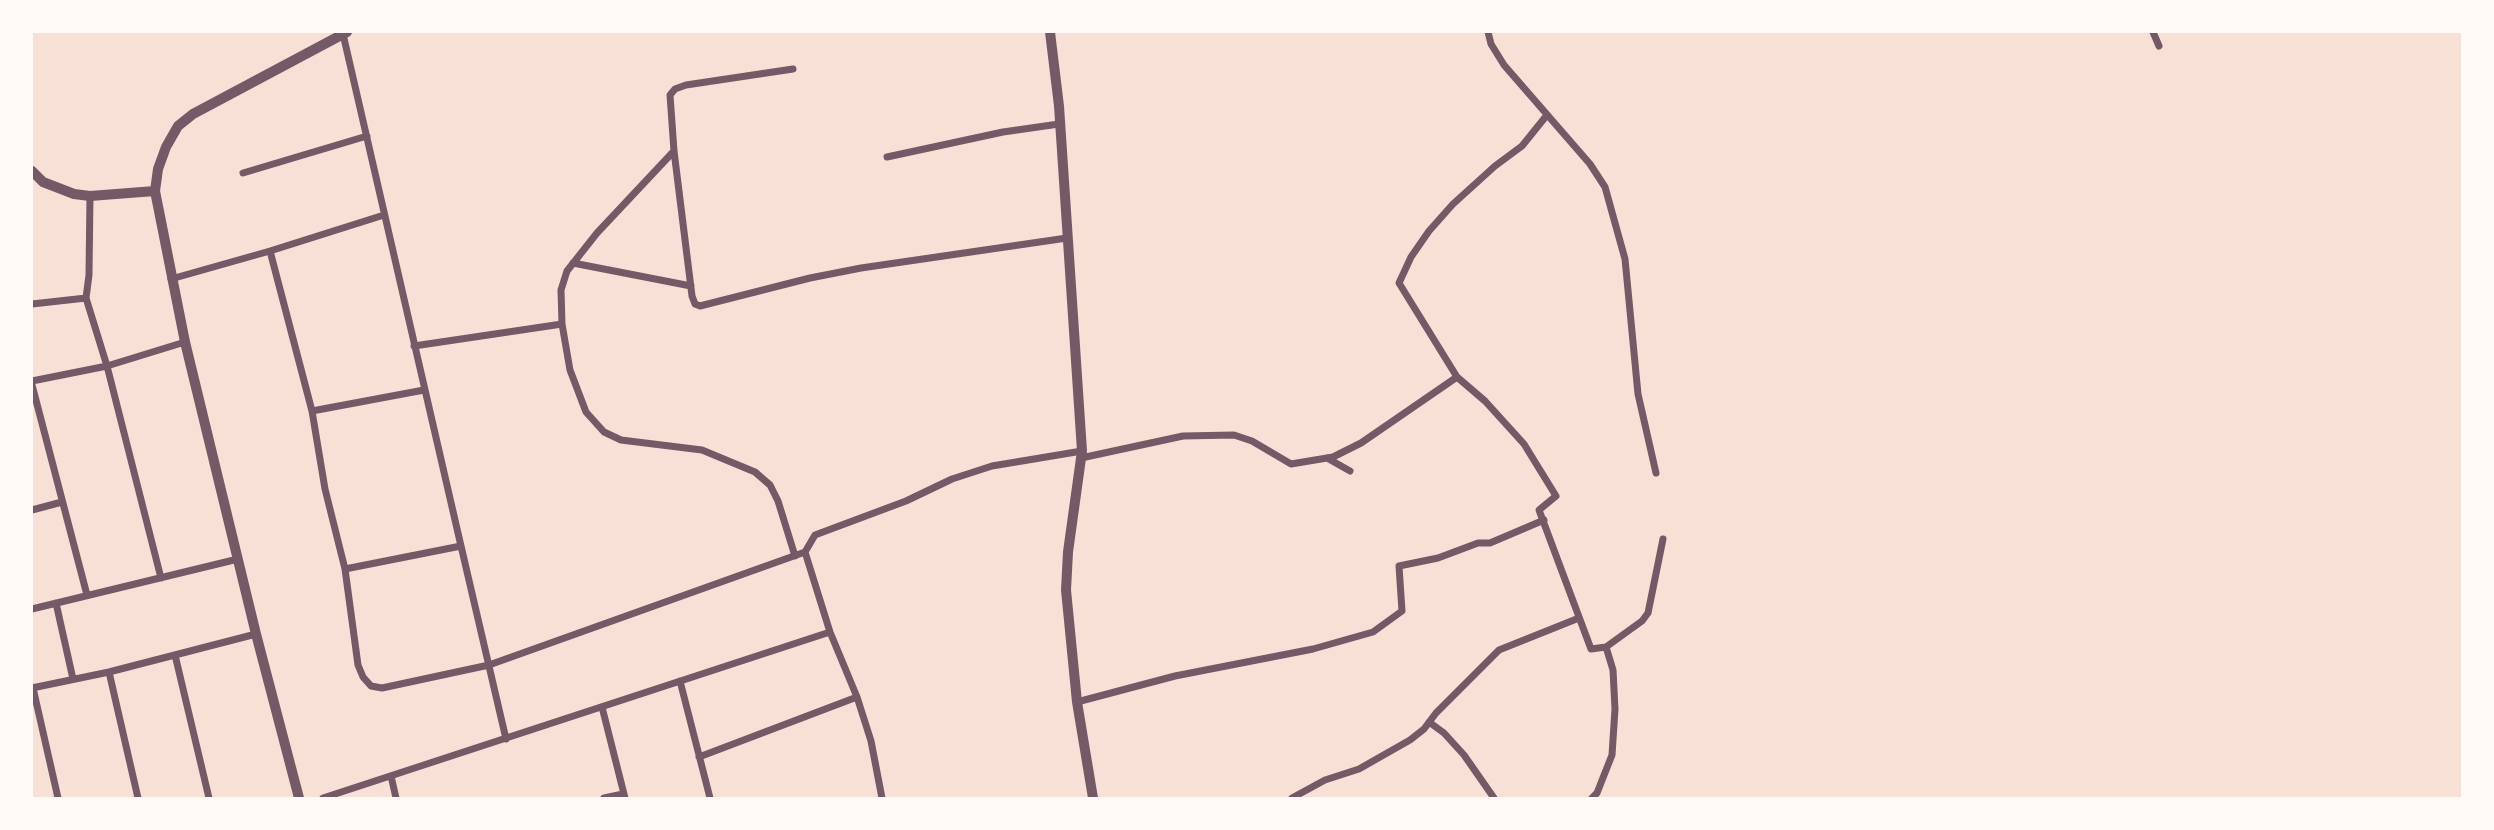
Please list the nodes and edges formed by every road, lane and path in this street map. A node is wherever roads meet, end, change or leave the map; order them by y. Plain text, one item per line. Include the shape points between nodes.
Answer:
1 (1050, 32) edge
2 (1488, 32) edge
3 (2154, 32) edge
4 (345, 33) edge
5 (2159, 46) dead end
6 (793, 69) dead end
7 (1547, 115) junction
8 (1059, 124) junction
9 (367, 136) junction
10 (674, 150) junction
11 (887, 157) dead end
12 (32, 171) edge
13 (243, 173) dead end
14 (155, 191) junction
15 (90, 196) junction
16 (384, 215) junction
17 (1067, 238) junction
18 (270, 251) junction
19 (573, 263) junction
20 (171, 279) junction
21 (691, 286) junction
22 (86, 298) junction
23 (32, 304) edge
24 (562, 324) junction
25 (184, 342) junction
26 (414, 346) junction
27 (107, 366) junction
28 (1457, 377) junction
29 (32, 383) edge
30 (424, 390) junction
31 (312, 411) junction
32 (1081, 454) junction
33 (1327, 458) junction
34 (1350, 471) dead end
35 (1656, 473) dead end
36 (62, 502) junction
37 (32, 510) edge
38 (1544, 520) junction
39 (1663, 539) dead end
40 (461, 546) junction
41 (805, 552) junction
42 (795, 556) junction
43 (238, 559) junction
44 (345, 569) junction
45 (161, 578) junction
46 (87, 595) junction
47 (56, 603) junction
48 (32, 609) edge
49 (1579, 618) junction
50 (830, 632) junction
51 (256, 634) junction
52 (1606, 647) junction
53 (175, 655) junction
54 (489, 665) junction
55 (109, 672) junction
56 (73, 679) junction
57 (681, 681) junction
58 (32, 688) edge
59 (857, 697) junction
60 (1077, 702) junction
61 (603, 707) junction
62 (1429, 722) junction
63 (506, 738) junction
64 (699, 757) junction
65 (391, 776) junction
66 (624, 796) edge
67 (1598, 797) edge
68 (58, 799) edge
69 (138, 799) edge
70 (209, 799) edge
71 (299, 799) edge
72 (323, 799) edge
73 (396, 799) edge
74 (604, 799) edge
75 (710, 799) edge
76 (882, 799) edge
77 (1093, 799) edge
78 (1292, 799) edge
79 (1494, 799) edge

1 - 8 street
2 - 7 street via 1504,65
3 - 5 street
4 - 9 street
4 - 14 street via 178,126 158,169
6 - 10 street via 675,89 670,95
7 - 28 street via 1522,146 1486,173 1429,232 1399,283
7 - 35 street via 1605,187 1625,259 1638,394
8 - 11 street
8 - 17 street
9 - 13 street
9 - 16 street
10 - 19 street
10 - 21 street
12 - 15 street via 43,182
14 - 15 street
14 - 20 street
15 - 22 street
16 - 18 street
16 - 26 street
17 - 21 street via 861,268 700,306
17 - 32 street
18 - 20 street
18 - 31 street
19 - 21 street
19 - 24 street via 561,290
20 - 25 street
22 - 23 street
22 - 27 street
24 - 26 street
24 - 42 street via 570,370 582,402 604,432 621,440 702,450 755,472 770,485 778,501
25 - 27 street
25 - 43 street
26 - 30 street
27 - 29 street
27 - 45 street
28 - 33 street via 1361,443
28 - 38 street via 1524,444 1556,496 1539,510
29 - 36 street
30 - 31 street
30 - 40 street
31 - 44 street
32 - 33 street via 1184,436 1234,435 1291,464
32 - 41 street via 992,466 952,479 815,535
32 - 60 street via 1066,590
33 - 34 street
36 - 37 street
36 - 46 street
38 - 49 street
38 - 60 street via 1490,544 1478,543 1399,566 1402,611 1373,632
39 - 52 street via 1648,613
40 - 44 street
40 - 54 street
41 - 42 street
41 - 50 street
42 - 54 street
43 - 45 street
43 - 51 street
44 - 54 street via 358,665 371,686 382,688
45 - 46 street
46 - 47 street
47 - 48 street
47 - 56 street
49 - 52 street via 1591,649
49 - 62 street via 1499,650
50 - 57 street
50 - 59 street
51 - 53 street
51 - 71 street
52 - 67 street via 1614,670 1615,709 1612,755
53 - 55 street
53 - 70 street
54 - 63 street
55 - 56 street
55 - 69 street
56 - 58 street
57 - 61 street
57 - 64 street
58 - 68 street
59 - 64 street
59 - 76 street
60 - 77 street
61 - 63 street
61 - 66 street
62 - 78 street via 1410,740 1359,769 1325,780
62 - 79 street via 1465,755
63 - 65 street
64 - 75 street
65 - 72 street
65 - 73 street
66 - 74 street

